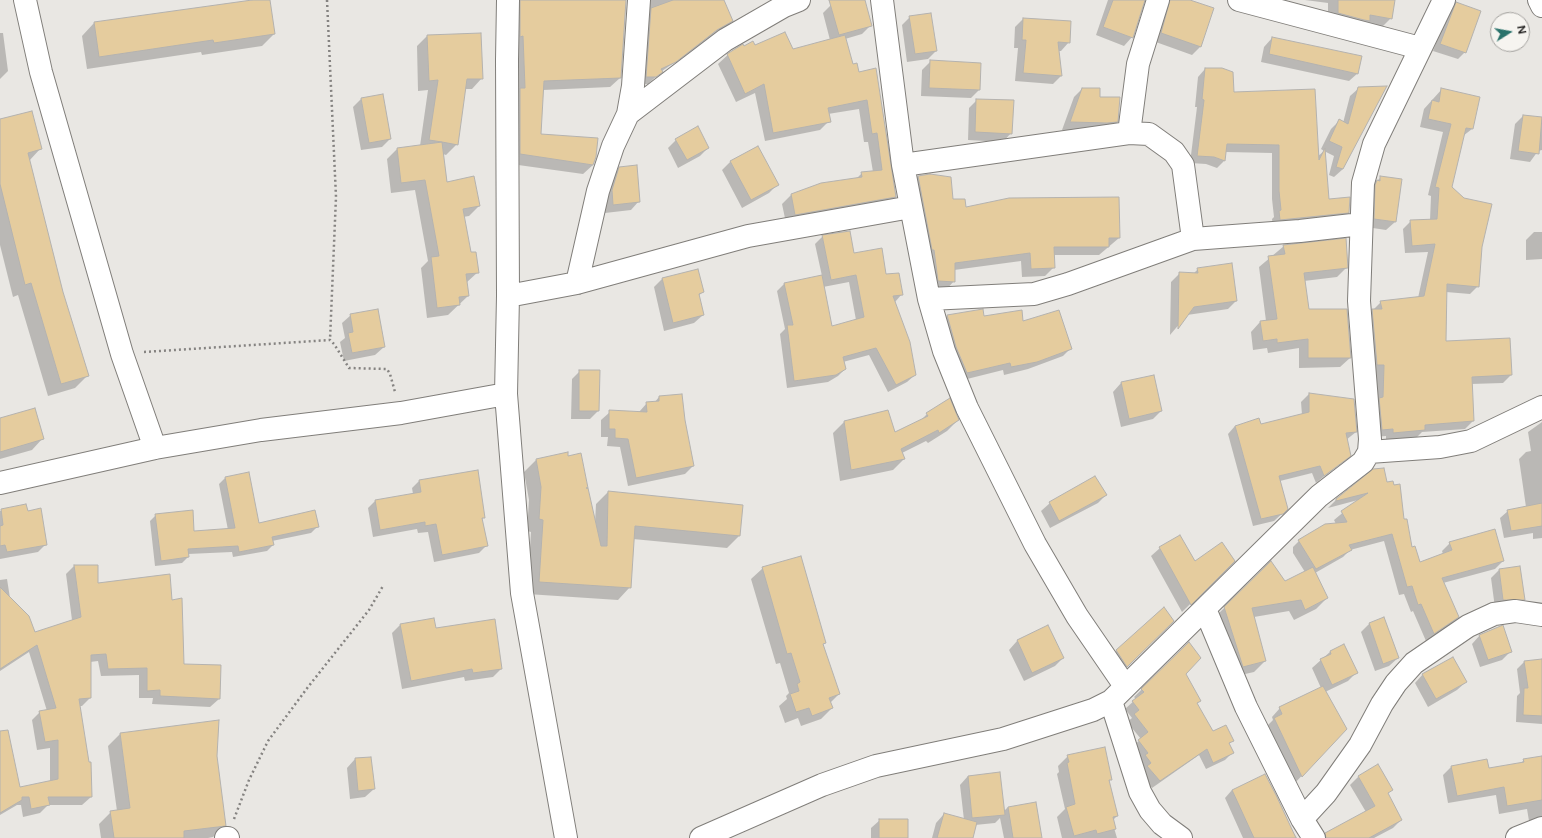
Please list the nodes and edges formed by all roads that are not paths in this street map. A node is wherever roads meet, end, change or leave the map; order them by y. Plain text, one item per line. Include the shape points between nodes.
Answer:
1 (25, 0) edge
2 (508, 0) edge
3 (639, 0) edge
4 (799, 0) edge
5 (882, 0) edge
6 (1158, 0) edge
7 (1239, 0) edge
8 (1444, 0) edge
9 (1539, 0) edge
10 (1542, 6) edge
11 (1420, 48) junction
12 (628, 114) junction
13 (1129, 133) junction
14 (903, 165) junction
15 (911, 207) junction
16 (1362, 224) junction
17 (1193, 239) junction
18 (577, 283) junction
19 (508, 296) junction
20 (929, 298) junction
21 (506, 394) junction
22 (1542, 407) edge
23 (155, 448) junction
24 (1369, 452) junction
25 (0, 483) edge
26 (1205, 609) junction
27 (1542, 615) edge
28 (1118, 694) junction
29 (1302, 819) junction
30 (1542, 828) edge
31 (566, 838) edge
32 (701, 838) edge
33 (1181, 838) edge
34 (1314, 838) edge
35 (1516, 838) edge

1 - 23 street via 41,72 122,354
2 - 19 street
3 - 12 street via 633,86
4 - 12 street via 725,40
5 - 14 street
6 - 13 street via 1138,64
7 - 11 street
8 - 11 street
9 - 10 street
11 - 16 street via 1374,144 1363,183
12 - 18 street via 613,146 598,191
13 - 14 street
13 - 17 street via 1149,134 1174,152 1183,165
14 - 15 street
15 - 18 street via 748,236
15 - 20 street
16 - 17 street
16 - 24 street via 1359,301
17 - 20 street via 1034,294
18 - 19 street
19 - 21 street
20 - 28 street via 944,351 967,408 1035,544
21 - 23 street via 401,413 261,430
21 - 31 street via 522,593
22 - 24 street via 1472,440 1440,447
23 - 25 street
24 - 26 street via 1362,462 1318,496
26 - 28 street
26 - 29 street via 1246,707
27 - 29 street via 1515,611 1494,614 1461,630 1414,662 1396,683 1360,745 1326,794
28 - 32 street via 1093,710 1003,739 876,766 822,785
28 - 33 street via 1140,792 1162,824
29 - 34 street
30 - 35 street

